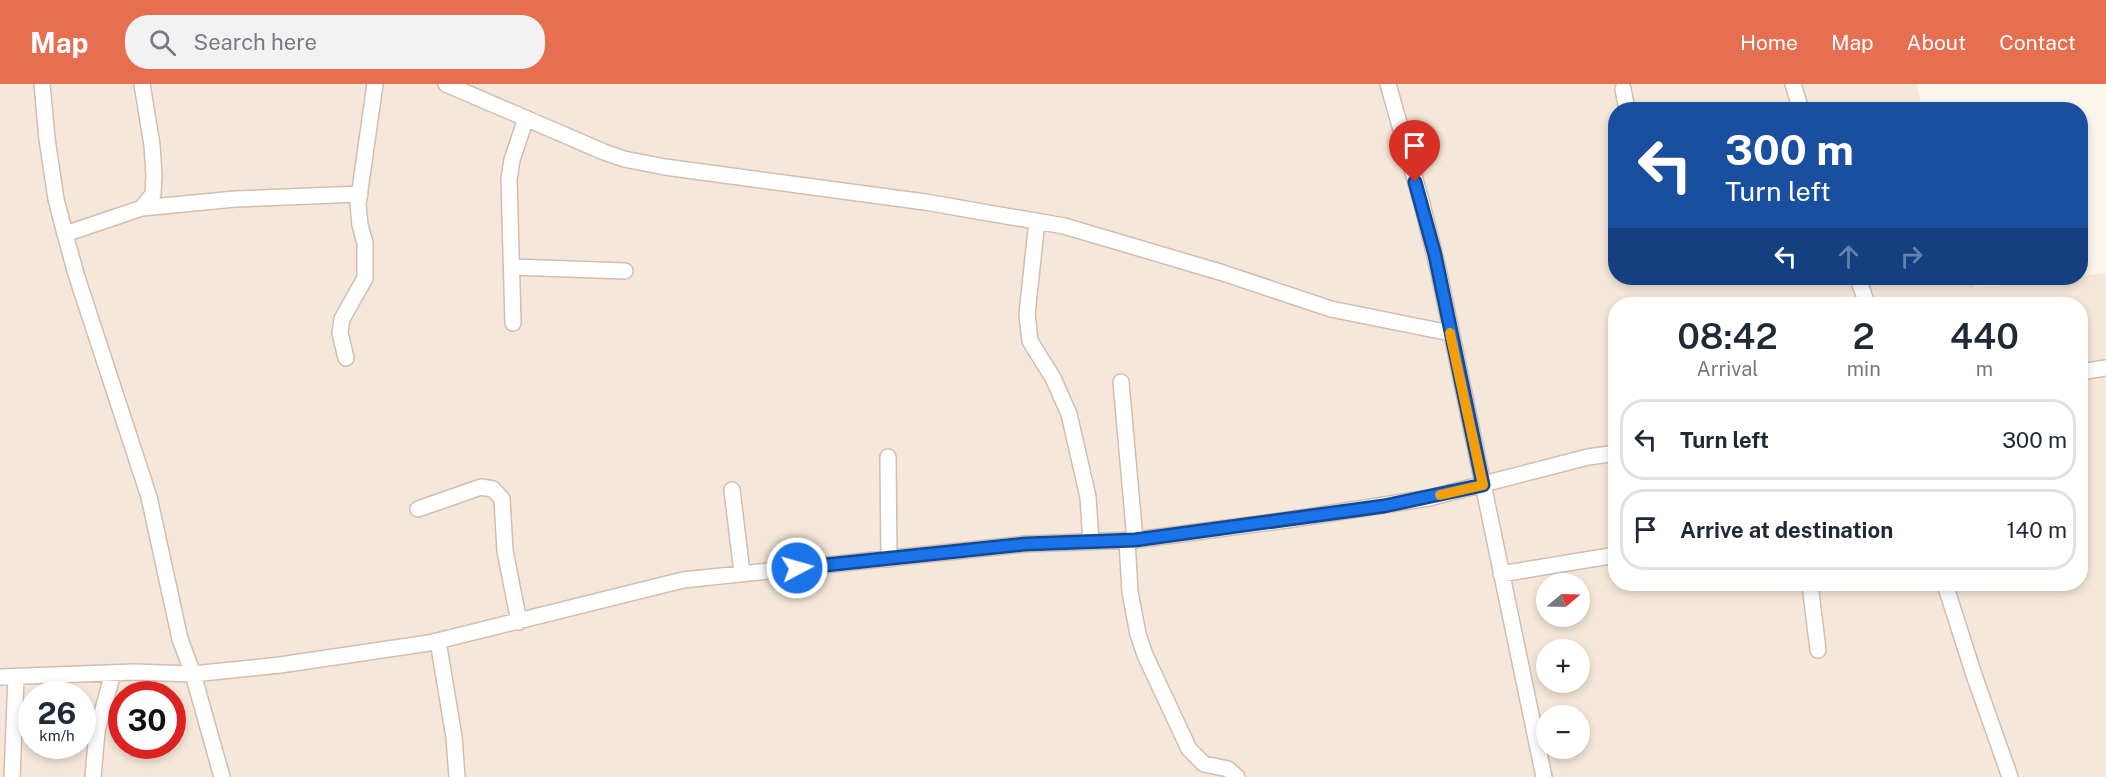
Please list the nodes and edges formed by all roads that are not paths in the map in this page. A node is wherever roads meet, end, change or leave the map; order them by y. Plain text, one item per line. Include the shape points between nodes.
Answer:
1 (42, 84) edge
2 (142, 84) edge
3 (375, 84) edge
4 (446, 84) edge
5 (1388, 84) edge
6 (1793, 84) edge
7 (1623, 89) dead end
8 (1625, 102) edge
9 (1799, 102) edge
10 (526, 118) junction
11 (360, 194) junction
12 (142, 208) junction
13 (1037, 221) junction
14 (65, 234) junction
15 (513, 267) junction
16 (625, 271) dead end
17 (513, 323) dead end
18 (1450, 333) junction
19 (346, 358) dead end
20 (2106, 368) edge
21 (2088, 371) edge
22 (1121, 382) dead end
23 (1608, 454) edge
24 (888, 457) dead end
25 (1483, 485) junction
26 (732, 490) dead end
27 (418, 509) dead end
28 (1131, 541) junction
29 (1091, 542) junction
30 (1608, 556) edge
31 (889, 559) junction
32 (742, 573) junction
33 (1501, 574) junction
34 (1811, 591) edge
35 (1947, 591) edge
36 (519, 622) junction
37 (438, 641) junction
38 (1818, 650) dead end
39 (113, 673) junction
40 (193, 674) junction
41 (0, 677) edge
42 (16, 677) junction
43 (12, 777) edge
44 (93, 777) edge
45 (222, 777) edge
46 (457, 777) edge
47 (1237, 777) edge
48 (1544, 777) edge
49 (2010, 777) edge

1 - 14 street via 56,200
2 - 12 street via 154,175 153,194
3 - 11 street
4 - 10 street
5 - 18 street via 1430,237
6 - 9 street
7 - 8 street
10 - 13 street via 624,159
10 - 15 street via 509,179
11 - 12 street via 235,199
11 - 19 street via 365,278 342,319 340,333
12 - 14 street
13 - 18 street via 1220,272 1331,309
13 - 29 street via 1027,314 1030,341 1069,414 1088,497
14 - 40 street via 149,497 180,639
15 - 16 street
15 - 17 street
18 - 25 street
20 - 21 street
22 - 28 street
23 - 25 street
24 - 31 street
25 - 28 street via 1373,507
25 - 33 street
26 - 32 street
27 - 36 street via 481,487 493,489 502,499 505,551
28 - 29 street
28 - 47 street via 1130,592 1138,634 1189,749 1197,760 1228,769
29 - 31 street via 1025,544
30 - 33 street
31 - 32 street
32 - 36 street via 675,582
33 - 48 street
34 - 38 street
35 - 49 street
36 - 37 street
37 - 40 street
37 - 46 street
39 - 40 street
39 - 42 street
39 - 44 street via 97,731
40 - 45 street
41 - 42 street
42 - 43 street

